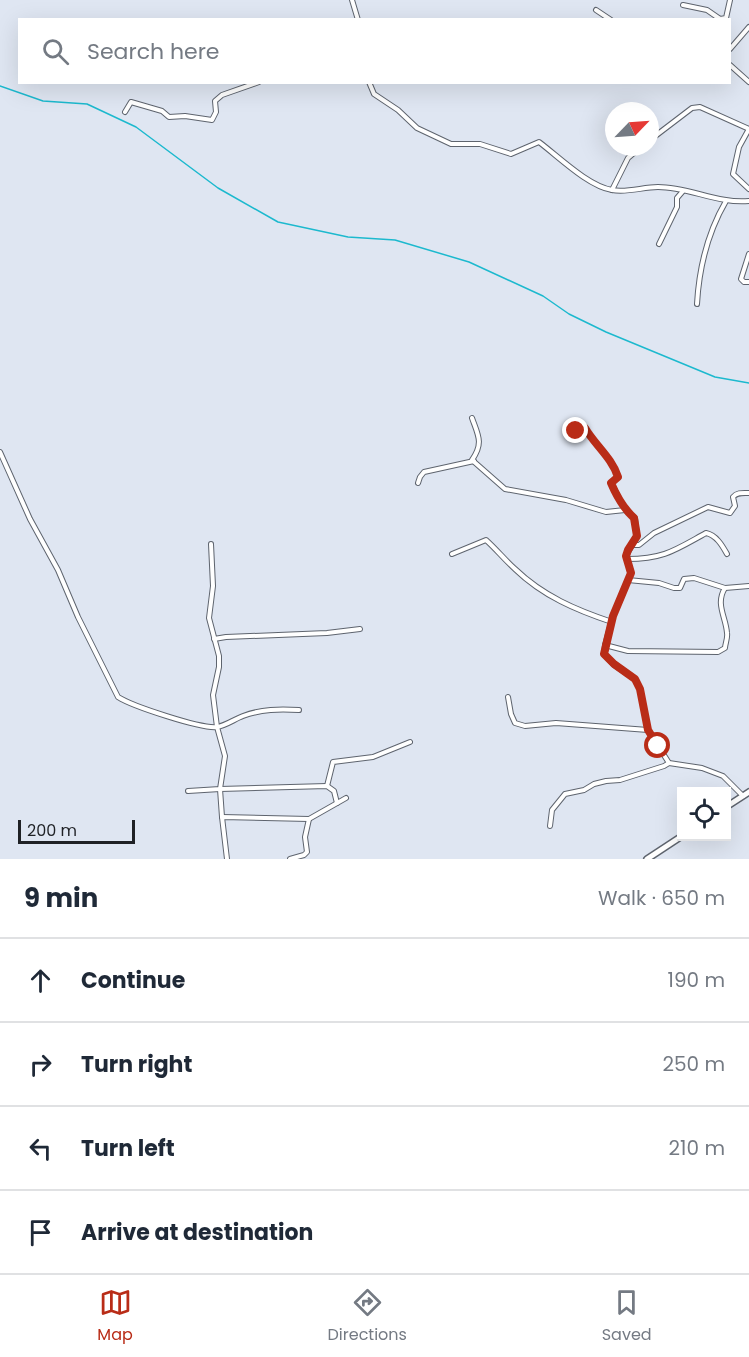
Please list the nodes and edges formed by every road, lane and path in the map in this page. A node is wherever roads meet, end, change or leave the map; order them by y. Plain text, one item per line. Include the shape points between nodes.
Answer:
1 (352, 0) edge
2 (730, 0) edge
3 (683, 5) dead end
4 (596, 10) dead end
5 (357, 18) edge
6 (608, 18) edge
7 (718, 18) edge
8 (726, 18) edge
9 (749, 27) edge
10 (731, 47) edge
11 (731, 67) edge
12 (749, 81) edge
13 (253, 84) edge
14 (370, 84) edge
15 (125, 112) dead end
16 (749, 129) edge
17 (659, 133) edge
18 (631, 156) edge
19 (749, 189) edge
20 (612, 190) junction
21 (684, 190) junction
22 (726, 201) junction
23 (749, 201) edge
24 (659, 244) dead end
25 (749, 254) edge
26 (749, 282) edge
27 (697, 304) dead end
28 (472, 418) dead end
29 (576, 431) dead end
30 (0, 452) edge
31 (474, 462) junction
32 (418, 483) dead end
33 (749, 493) edge
34 (625, 510) junction
35 (211, 544) dead end
36 (630, 545) junction
37 (452, 554) dead end
38 (727, 554) dead end
39 (627, 559) junction
40 (628, 580) junction
41 (749, 586) edge
42 (725, 588) junction
43 (612, 622) junction
44 (360, 629) dead end
45 (214, 639) junction
46 (605, 645) junction
47 (508, 697) dead end
48 (298, 710) dead end
49 (217, 727) junction
50 (648, 730) junction
51 (410, 742) dead end
52 (669, 763) junction
53 (327, 786) junction
54 (220, 789) junction
55 (188, 791) dead end
56 (749, 792) edge
57 (743, 796) junction
58 (346, 798) dead end
59 (337, 803) junction
60 (731, 804) edge
61 (222, 817) junction
62 (309, 819) junction
63 (550, 826) dead end
64 (677, 839) edge
65 (649, 858) edge
66 (226, 859) edge
67 (290, 859) edge

1 - 5 street
2 - 8 street
3 - 7 street via 706,10
4 - 6 street
9 - 10 street
11 - 12 street
13 - 15 street via 215,101 212,120 169,117 162,111 131,102
14 - 20 street via 374,94 417,128 451,144 480,144 511,154 539,142 592,182
16 - 17 street via 700,107
16 - 19 street via 739,147 733,174
18 - 20 street
20 - 21 street
21 - 22 street
21 - 24 street via 676,198 677,207
22 - 23 street
22 - 27 street via 699,278
25 - 26 street via 741,279
28 - 31 street via 480,440
29 - 34 street via 585,428 616,470 618,477 611,483
30 - 49 street via 115,694 131,704
31 - 32 street via 424,472
31 - 34 street via 505,489 606,512
33 - 36 street via 734,495 735,506 730,513 708,507 654,533 639,545
34 - 36 street via 636,526 637,536
35 - 45 street via 213,586 209,618
36 - 39 street
37 - 43 street via 486,540 549,595 570,608
38 - 39 street via 706,533 678,550
39 - 40 street via 631,573
40 - 42 street via 680,588 684,579 694,578
40 - 43 street
41 - 42 street
42 - 46 street via 720,610 727,633 725,648 718,652 628,651
43 - 46 street
44 - 45 street
45 - 49 street via 219,656 213,695
46 - 50 street via 604,654 635,679
47 - 50 street via 515,723 525,726 556,723
48 - 49 street via 256,711
49 - 54 street via 225,756
50 - 52 street
51 - 53 street via 373,757 333,762
52 - 57 street via 723,776
52 - 63 street via 565,794 552,810
53 - 54 street
53 - 59 street via 334,791
54 - 55 street
54 - 61 street
56 - 57 main road
57 - 60 main road
58 - 59 street
59 - 62 street
61 - 62 street
61 - 66 street
62 - 67 street via 304,837 307,852
64 - 65 main road

